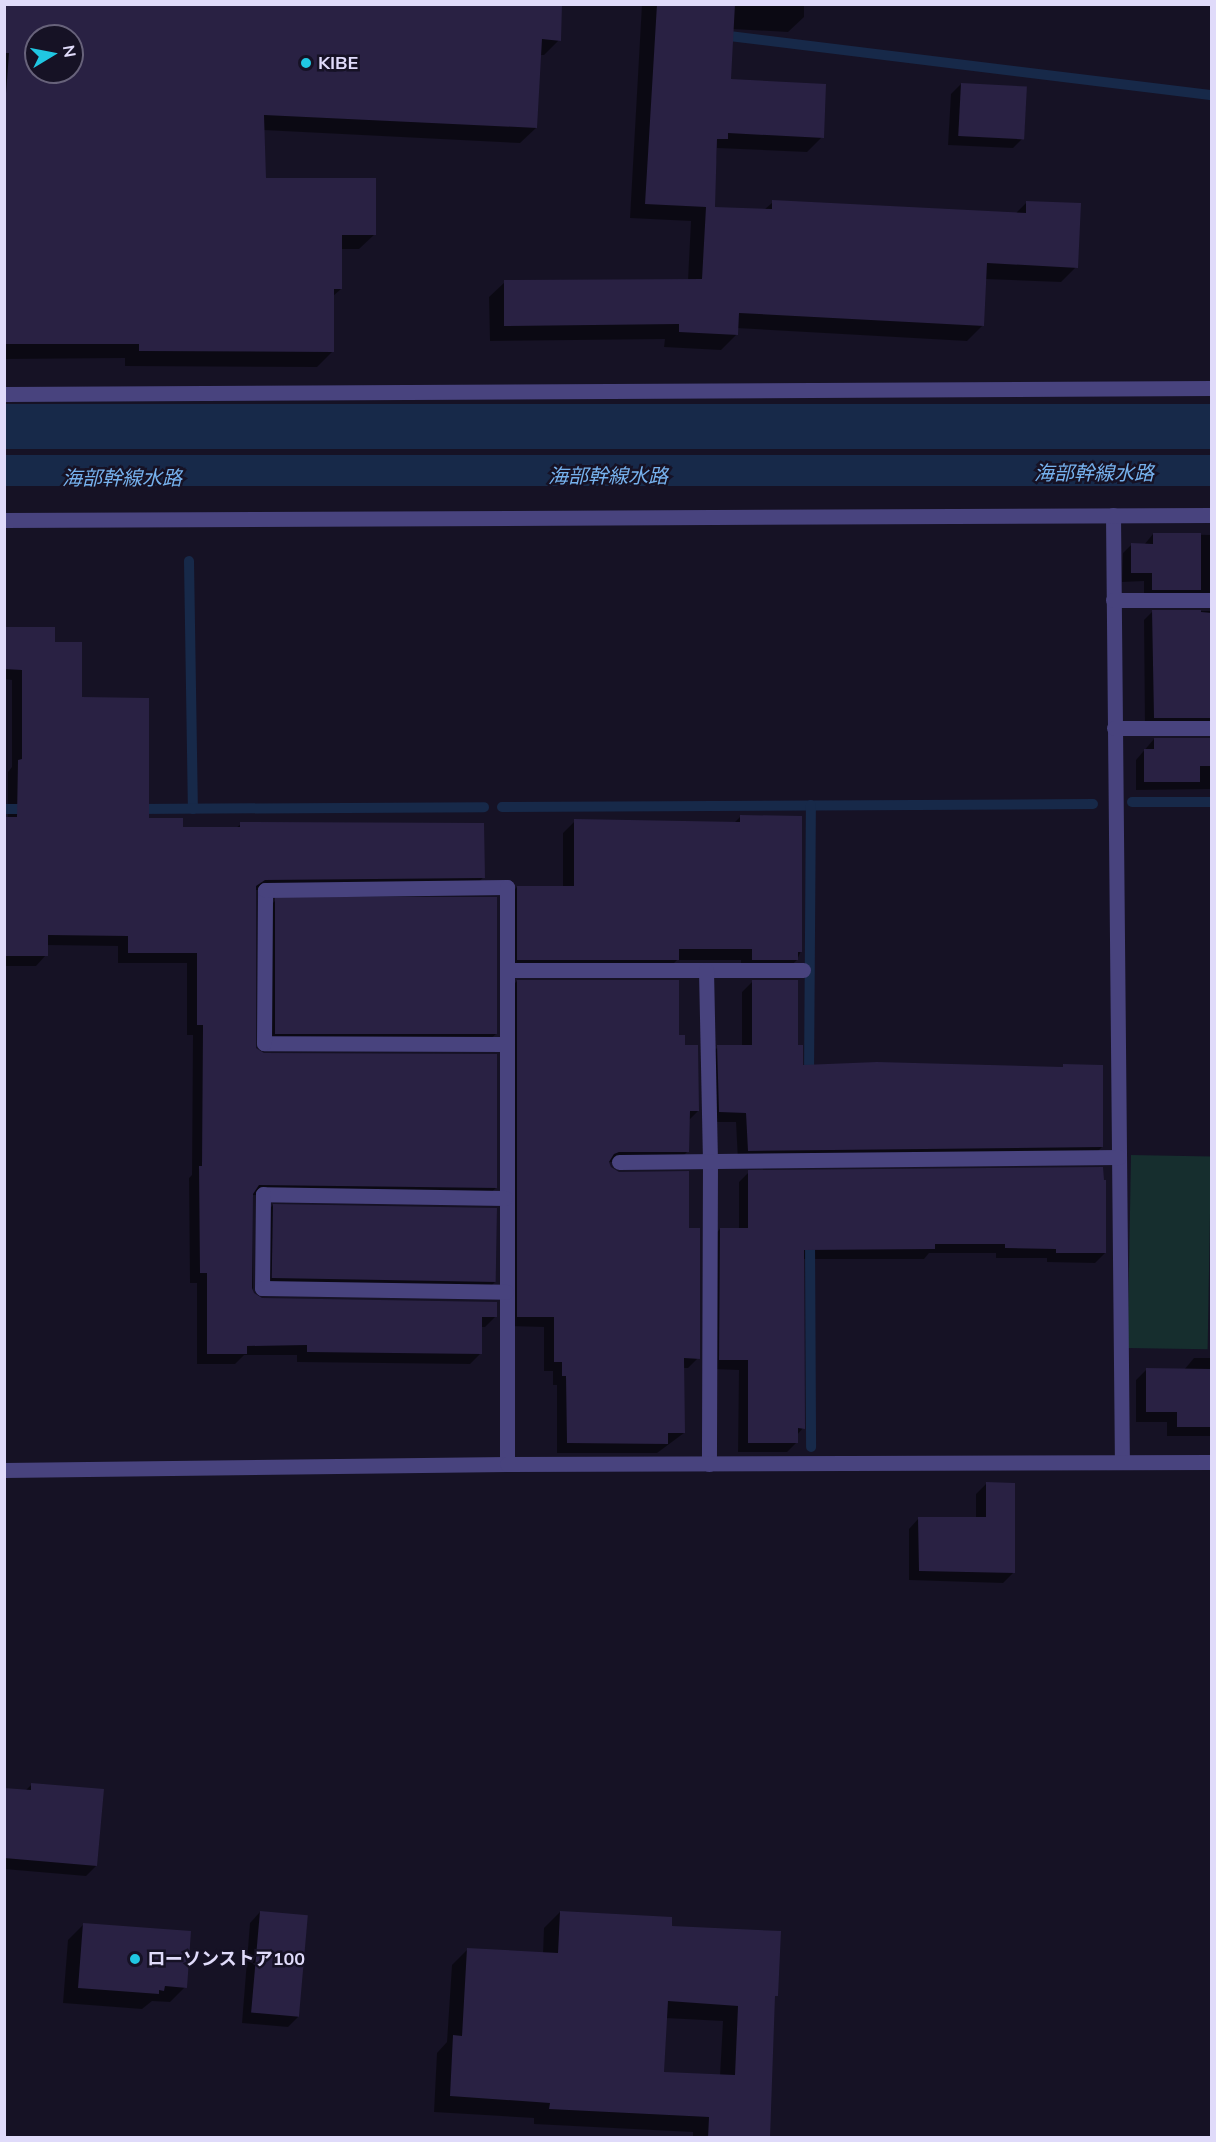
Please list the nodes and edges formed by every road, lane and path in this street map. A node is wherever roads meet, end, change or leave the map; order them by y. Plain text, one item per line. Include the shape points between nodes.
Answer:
1 (1212, 388) edge
2 (4, 394) edge
3 (1113, 515) junction
4 (1212, 515) edge
5 (4, 520) edge
6 (1113, 600) junction
7 (1212, 600) edge
8 (1114, 728) junction
9 (1212, 728) edge
10 (507, 970) junction
11 (706, 970) junction
12 (803, 970) dead end
13 (506, 1044) junction
14 (1119, 1157) junction
15 (711, 1161) junction
16 (619, 1162) dead end
17 (505, 1198) junction
18 (506, 1292) junction
19 (1212, 1461) edge
20 (1122, 1462) junction
21 (507, 1464) junction
22 (709, 1464) junction
23 (4, 1470) edge

1 - 2 street
3 - 4 street
3 - 5 street
3 - 6 street
6 - 7 street
6 - 8 street
8 - 9 street
8 - 14 street
10 - 11 street
10 - 13 street
10 - 13 street via 507,887 265,890 264,1043
11 - 12 street
11 - 15 street
13 - 17 street
14 - 15 street
14 - 20 street
15 - 16 street
15 - 22 street
17 - 18 street
17 - 18 street via 263,1194 262,1288
18 - 21 street
19 - 20 street
20 - 22 street
21 - 22 street
21 - 23 street

